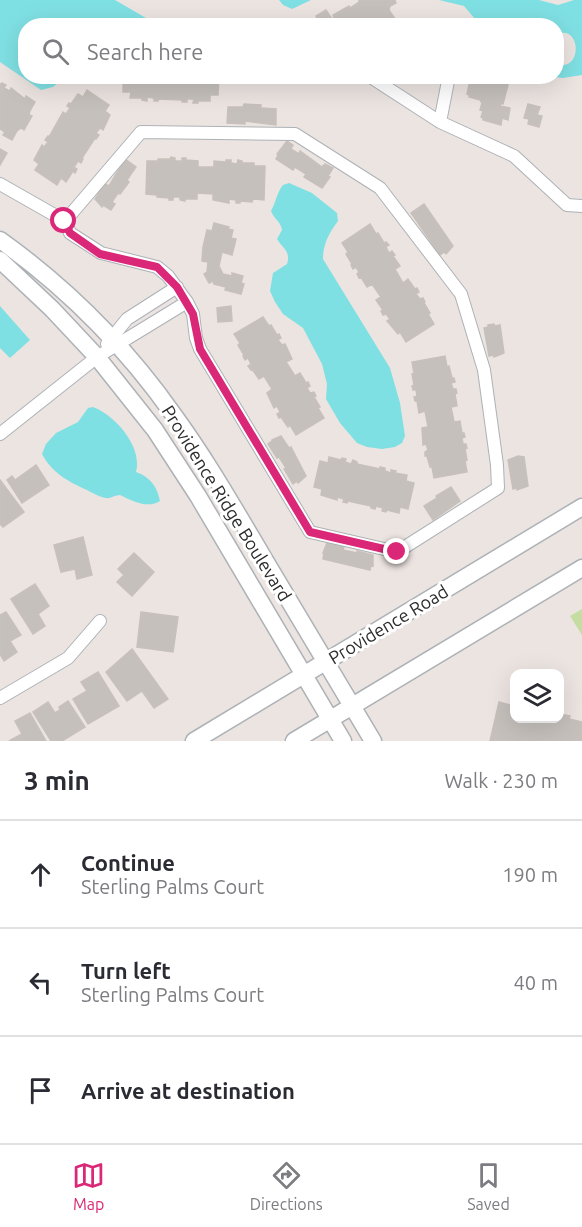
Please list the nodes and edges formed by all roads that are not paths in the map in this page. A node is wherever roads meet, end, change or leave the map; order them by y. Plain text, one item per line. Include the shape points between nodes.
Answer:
1 (381, 84) edge
2 (447, 84) edge
3 (440, 122) junction
4 (0, 184) edge
5 (582, 206) edge
6 (64, 221) junction
7 (0, 240) edge
8 (0, 260) edge
9 (177, 287) junction
10 (187, 302) junction
11 (115, 341) junction
12 (97, 357) junction
13 (0, 434) edge
14 (582, 507) edge
15 (582, 568) edge
16 (100, 621) dead end
17 (326, 662) junction
18 (303, 676) junction
19 (0, 698) edge
20 (352, 706) junction
21 (330, 720) junction
22 (195, 741) edge
23 (294, 741) edge
24 (343, 741) edge
25 (373, 741) edge

1 - 3 street
2 - 3 street
3 - 5 street via 514,156 567,205
4 - 6 street
6 - 9 street via 70,233 100,254 157,267
6 - 10 street via 141,132 295,134 380,188 461,294 484,370 498,488 397,552 310,532 200,349
7 - 11 street, Providence Ridge Boulevard via 53,281
8 - 12 street, Providence Ridge Boulevard
9 - 10 street
9 - 11 street via 128,320
10 - 11 street
11 - 12 street
11 - 17 street, Providence Ridge Boulevard via 198,450
12 - 13 street
12 - 18 street, Providence Ridge Boulevard via 178,463
14 - 17 street, Providence Road
15 - 20 street
16 - 19 street via 68,658
17 - 18 street, Providence Road
17 - 20 street, Providence Ridge Boulevard
18 - 21 street, Providence Ridge Boulevard
18 - 22 street, Providence Road
20 - 21 street
20 - 25 street, Providence Ridge Boulevard
21 - 23 street
21 - 24 street, Providence Ridge Boulevard

